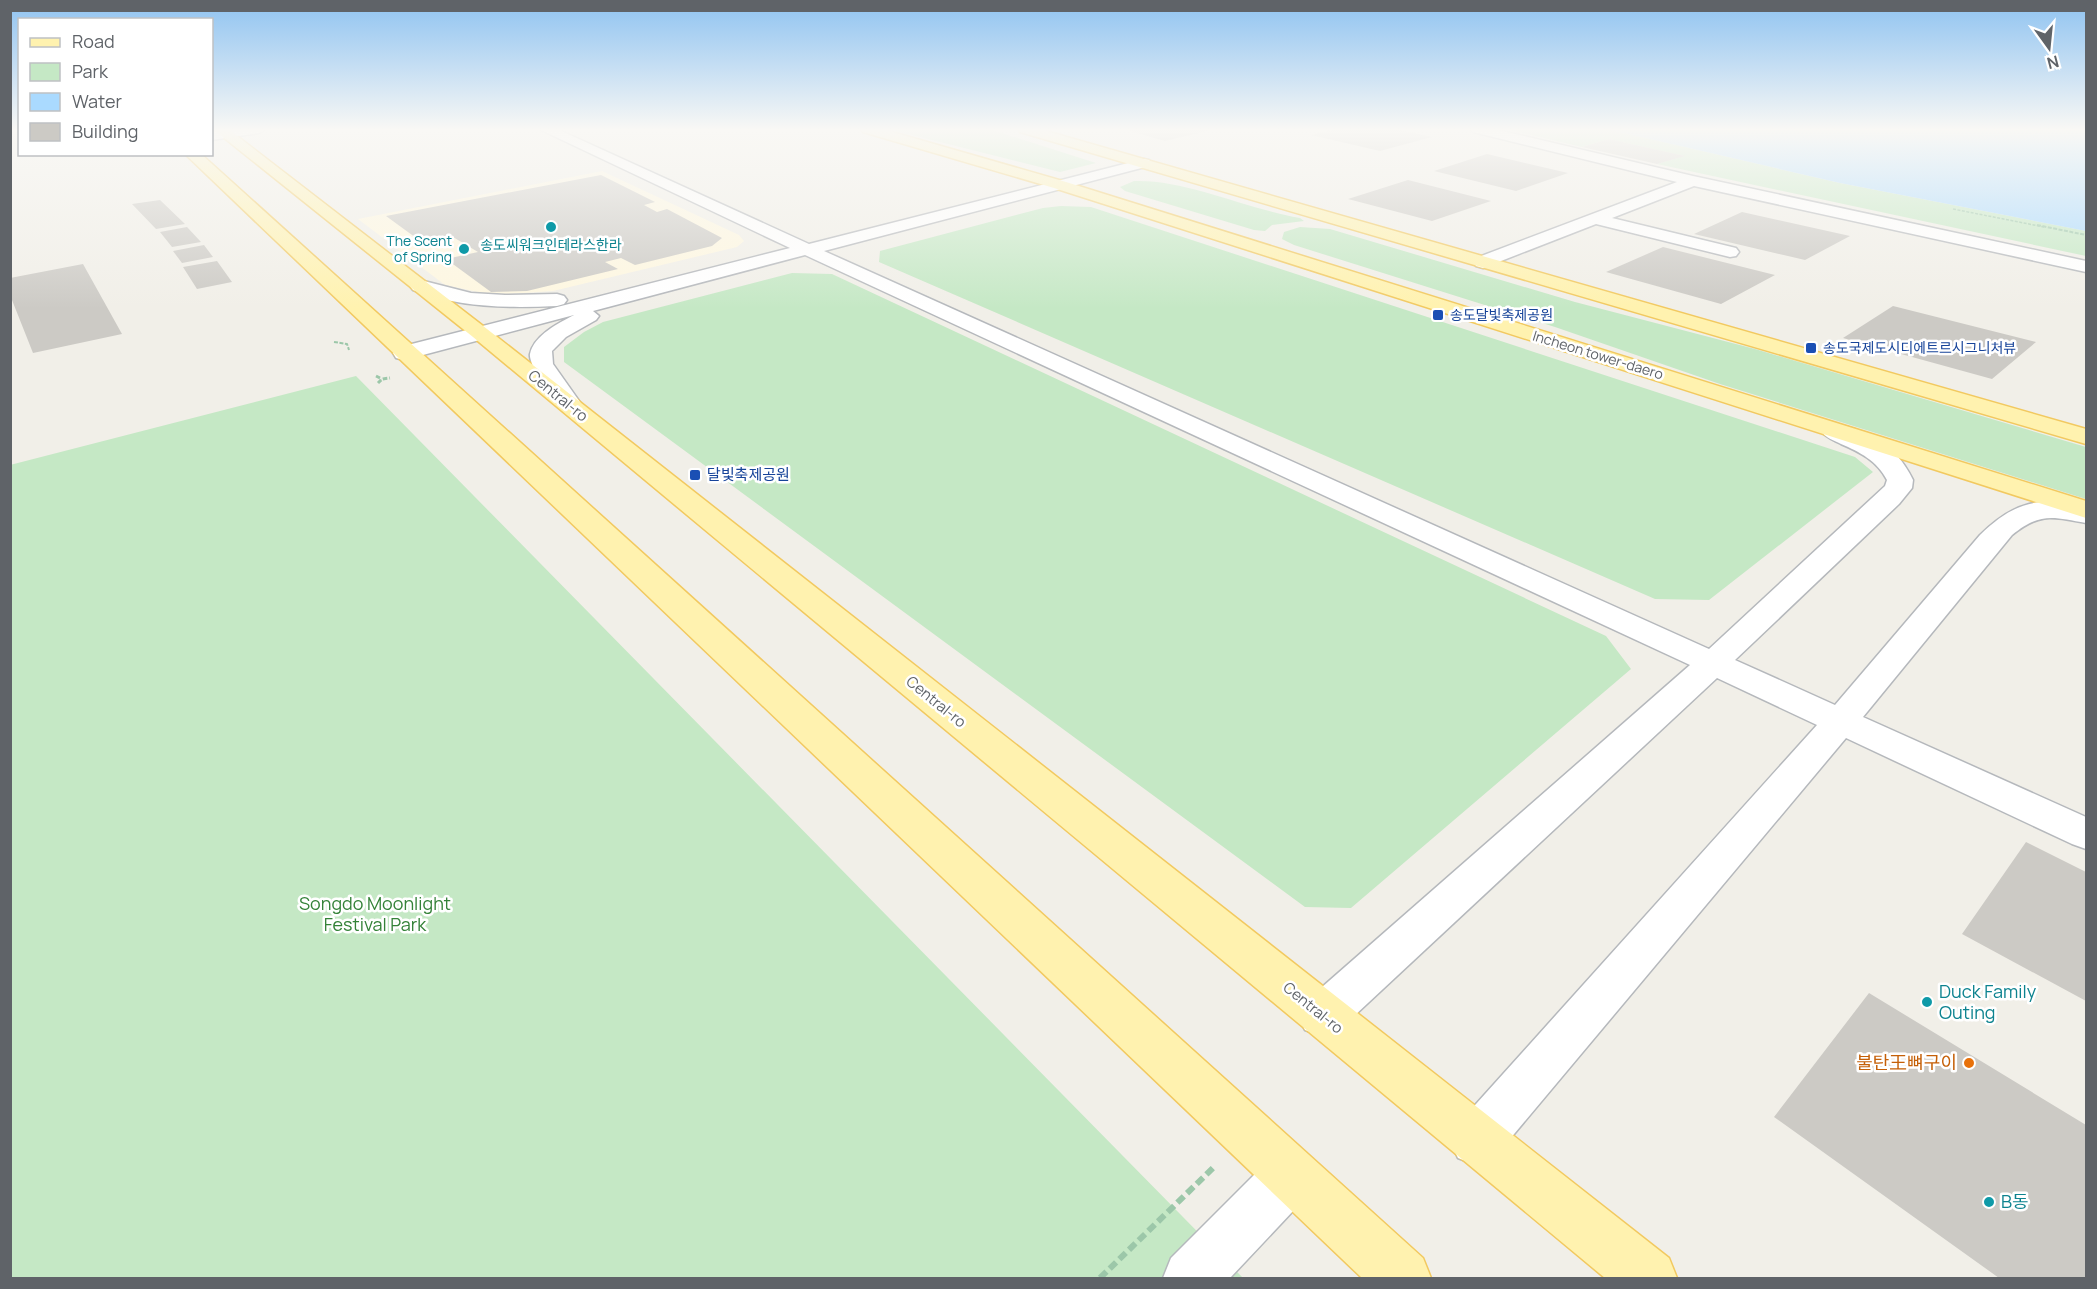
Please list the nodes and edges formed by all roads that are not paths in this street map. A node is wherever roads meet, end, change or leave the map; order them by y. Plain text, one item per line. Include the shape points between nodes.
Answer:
1 (225, 189) edge
2 (293, 189) edge
3 (675, 189) edge
4 (1044, 189) edge
5 (1073, 189) edge
6 (1234, 189) edge
7 (1672, 189) edge
8 (1730, 189) edge
9 (1594, 219) junction
10 (806, 250) junction
11 (1730, 252) dead end
12 (1483, 262) junction
13 (2086, 267) edge
14 (420, 286) junction
15 (660, 287) junction
16 (480, 333) junction
17 (394, 369) junction
18 (570, 405) junction
19 (1806, 420) junction
20 (2086, 437) edge
21 (2086, 510) edge
22 (2086, 515) edge
23 (1714, 662) junction
24 (1841, 721) junction
25 (2086, 834) edge
26 (1322, 1016) junction
27 (1476, 1141) junction
28 (1291, 1175) junction
29 (1191, 1278) edge
30 (1403, 1278) edge
31 (1649, 1278) edge

1 - 17 main road
2 - 14 main road, Central-ro
3 - 10 street
4 - 10 street
5 - 19 main road, Incheon tower-daero
6 - 12 main road
7 - 9 street
8 - 13 street
9 - 11 street
9 - 12 street
10 - 15 street
10 - 23 street
12 - 20 main road
14 - 15 street via 436,293 493,302 572,299
14 - 16 main road, Central-ro
15 - 16 street
15 - 18 street via 611,305 544,344 539,359
16 - 17 street
16 - 18 main road, Central-ro
17 - 28 main road
18 - 26 main road, Central-ro
19 - 21 main road, Incheon tower-daero
19 - 23 street via 1856,441 1891,462 1900,480 1898,488
22 - 24 street via 2044,508 2019,514 2009,522
23 - 24 street
23 - 26 street
24 - 25 street
24 - 27 street
26 - 27 main road, Central-ro
27 - 31 main road, Central-ro
28 - 29 street
28 - 30 main road

